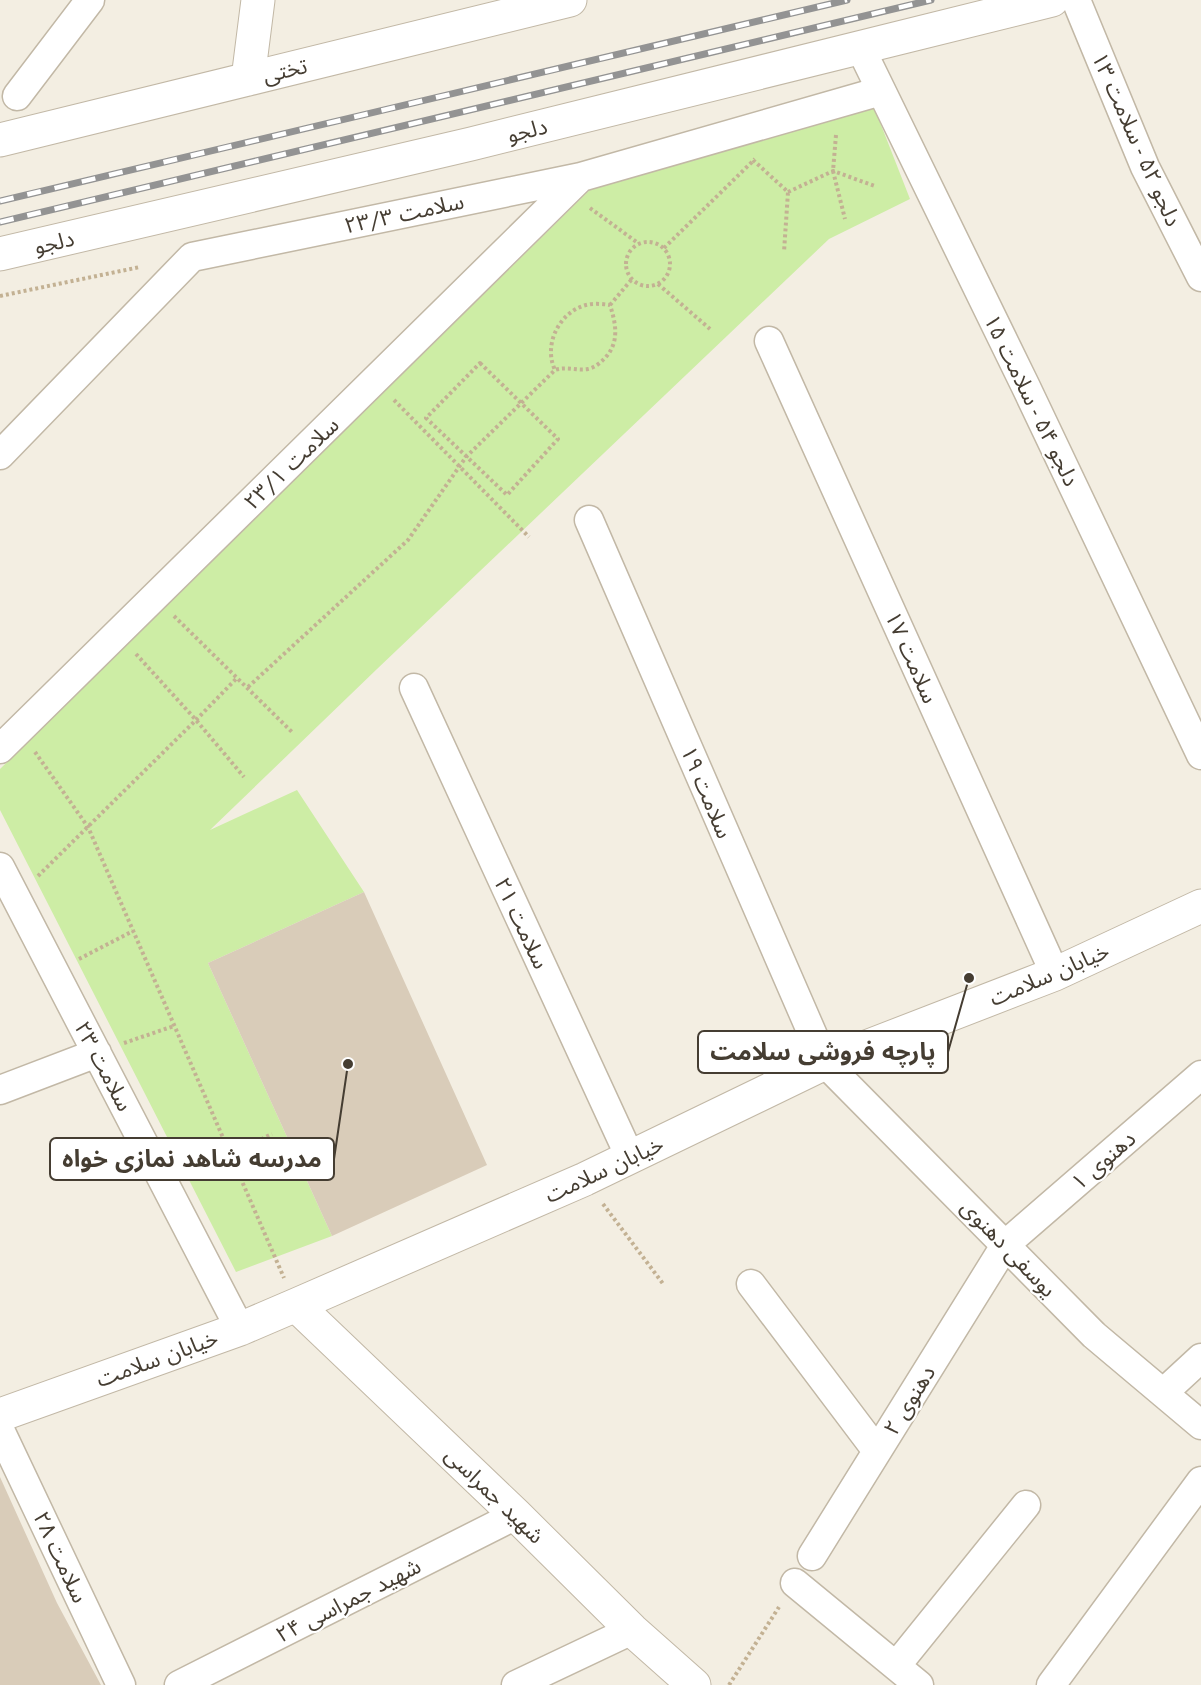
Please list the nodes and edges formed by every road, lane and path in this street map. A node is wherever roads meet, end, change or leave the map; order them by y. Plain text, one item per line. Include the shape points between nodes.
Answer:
1 (90, 0) edge
2 (258, 0) edge
3 (1052, 0) edge
4 (1076, 0) edge
5 (561, 1) edge
6 (860, 47) junction
7 (248, 79) junction
8 (881, 92) junction
9 (17, 96) dead end
10 (836, 131) dead end
11 (0, 140) edge
12 (761, 153) dead end
13 (753, 160) junction
14 (833, 171) junction
15 (574, 184) junction
16 (875, 186) dead end
17 (788, 192) junction
18 (845, 219) dead end
19 (638, 243) junction
20 (664, 248) junction
21 (784, 252) dead end
22 (0, 254) edge
23 (147, 266) dead end
24 (1201, 277) edge
25 (632, 279) junction
26 (658, 284) junction
27 (0, 296) edge
28 (610, 305) junction
29 (710, 329) dead end
30 (769, 341) dead end
31 (555, 370) junction
32 (374, 381) junction
33 (520, 403) junction
34 (0, 455) edge
35 (466, 457) junction
36 (459, 466) junction
37 (589, 520) dead end
38 (529, 537) dead end
39 (154, 597) junction
40 (117, 634) junction
41 (236, 679) junction
42 (248, 687) junction
43 (414, 688) dead end
44 (196, 720) junction
45 (293, 734) dead end
46 (10, 739) edge
47 (1201, 755) edge
48 (244, 777) dead end
49 (88, 827) junction
50 (0, 867) edge
51 (16, 898) junction
52 (1201, 906) edge
53 (133, 931) junction
54 (54, 972) junction
55 (1055, 974) junction
56 (174, 1026) junction
57 (97, 1053) junction
58 (825, 1063) junction
59 (1201, 1075) edge
60 (0, 1090) edge
61 (272, 1134) dead end
62 (230, 1154) junction
63 (630, 1157) junction
64 (162, 1179) junction
65 (585, 1179) junction
66 (1006, 1244) junction
67 (751, 1284) dead end
68 (664, 1285) dead end
69 (296, 1305) junction
70 (240, 1329) junction
71 (1201, 1358) edge
72 (1163, 1393) junction
73 (0, 1414) edge
74 (1201, 1425) edge
75 (0, 1430) edge
76 (877, 1451) junction
77 (1201, 1481) edge
78 (1026, 1505) dead end
79 (516, 1515) junction
80 (812, 1556) dead end
81 (795, 1583) joint
82 (632, 1630) junction
83 (896, 1666) junction
84 (121, 1685) edge
85 (179, 1685) edge
86 (516, 1685) edge
87 (694, 1685) edge
88 (729, 1685) edge
89 (919, 1685) edge
90 (1051, 1685) edge

1 - 9 street
2 - 7 street
3 - 6 street, دلجو
4 - 24 street, دلجو ۵۲ - سلامت ۱۳ via 1145,167
5 - 7 street, تختی
6 - 8 street, دلجو ۵۴ - سلامت ۱۵
6 - 22 street, دلجو via 471,144
7 - 11 street, تختی
8 - 15 street, سلامت ۲۳/۳
8 - 47 street, دلجو ۵۴ - سلامت ۱۵
10 - 14 path
12 - 13 path
13 - 17 path
13 - 20 path
14 - 16 path
14 - 17 path
14 - 18 path
15 - 19 path
15 - 32 street, سلامت ۲۳/۱
15 - 34 street, سلامت ۲۳/۳ via 192,257
17 - 21 path
19 - 20 path via 652,241
19 - 25 path via 628,253 626,267
20 - 26 path via 670,260 668,274
23 - 27 path
25 - 26 path via 644,286
25 - 28 path
26 - 29 path
28 - 31 path via 588,304 558,326 550,348
28 - 31 path via 616,334 615,345 606,357 588,369
30 - 55 street, سلامت ۱۷
31 - 33 path
32 - 36 path
32 - 39 street, سلامت ۲۳/۱
33 - 35 path
33 - 35 path via 558,439 507,495
33 - 35 path via 480,363 426,418
35 - 36 path
36 - 38 path
36 - 42 path via 408,540
37 - 58 street, سلامت ۱۹
39 - 40 street, سلامت ۲۳/۱
39 - 41 path
40 - 44 path
40 - 46 street, سلامت ۲۳/۱
41 - 42 path
41 - 44 path
42 - 45 path
43 - 63 street, سلامت ۲۱
44 - 48 path
44 - 49 path
46 - 49 path
49 - 51 path
49 - 53 path
50 - 51 street, سلامت ۲۳
51 - 54 street, سلامت ۲۳
52 - 55 street, خیابان سلامت
53 - 54 path
53 - 56 path
54 - 57 street, سلامت ۲۳
55 - 58 street, خیابان سلامت
56 - 57 path
56 - 62 path
57 - 60 street
57 - 64 street, سلامت ۲۳
58 - 63 street, خیابان سلامت
58 - 66 street, یوسفی دهنوی
59 - 66 street, دهنوی ۱
61 - 62 path
62 - 64 path
62 - 69 path
63 - 65 street, خیابان سلامت
64 - 70 street, سلامت ۲۳
65 - 68 path
65 - 69 street, خیابان سلامت
66 - 72 street, یوسفی دهنوی via 1094,1335
66 - 76 street, دهنوی ۲
67 - 76 street
69 - 70 street, خیابان سلامت
69 - 79 street, شهید جمراسی
70 - 73 street, خیابان سلامت
71 - 72 street
72 - 74 street, یوسفی دهنوی
75 - 84 street, سلامت ۲۸
76 - 80 street, دهنوی ۲
77 - 90 street
78 - 83 street
79 - 82 street, شهید جمراسی
79 - 85 street, شهید جمراسی ۲۴
81 - 83 street
81 - 88 path
82 - 86 street
82 - 87 street, شهید جمراسی
83 - 89 street

